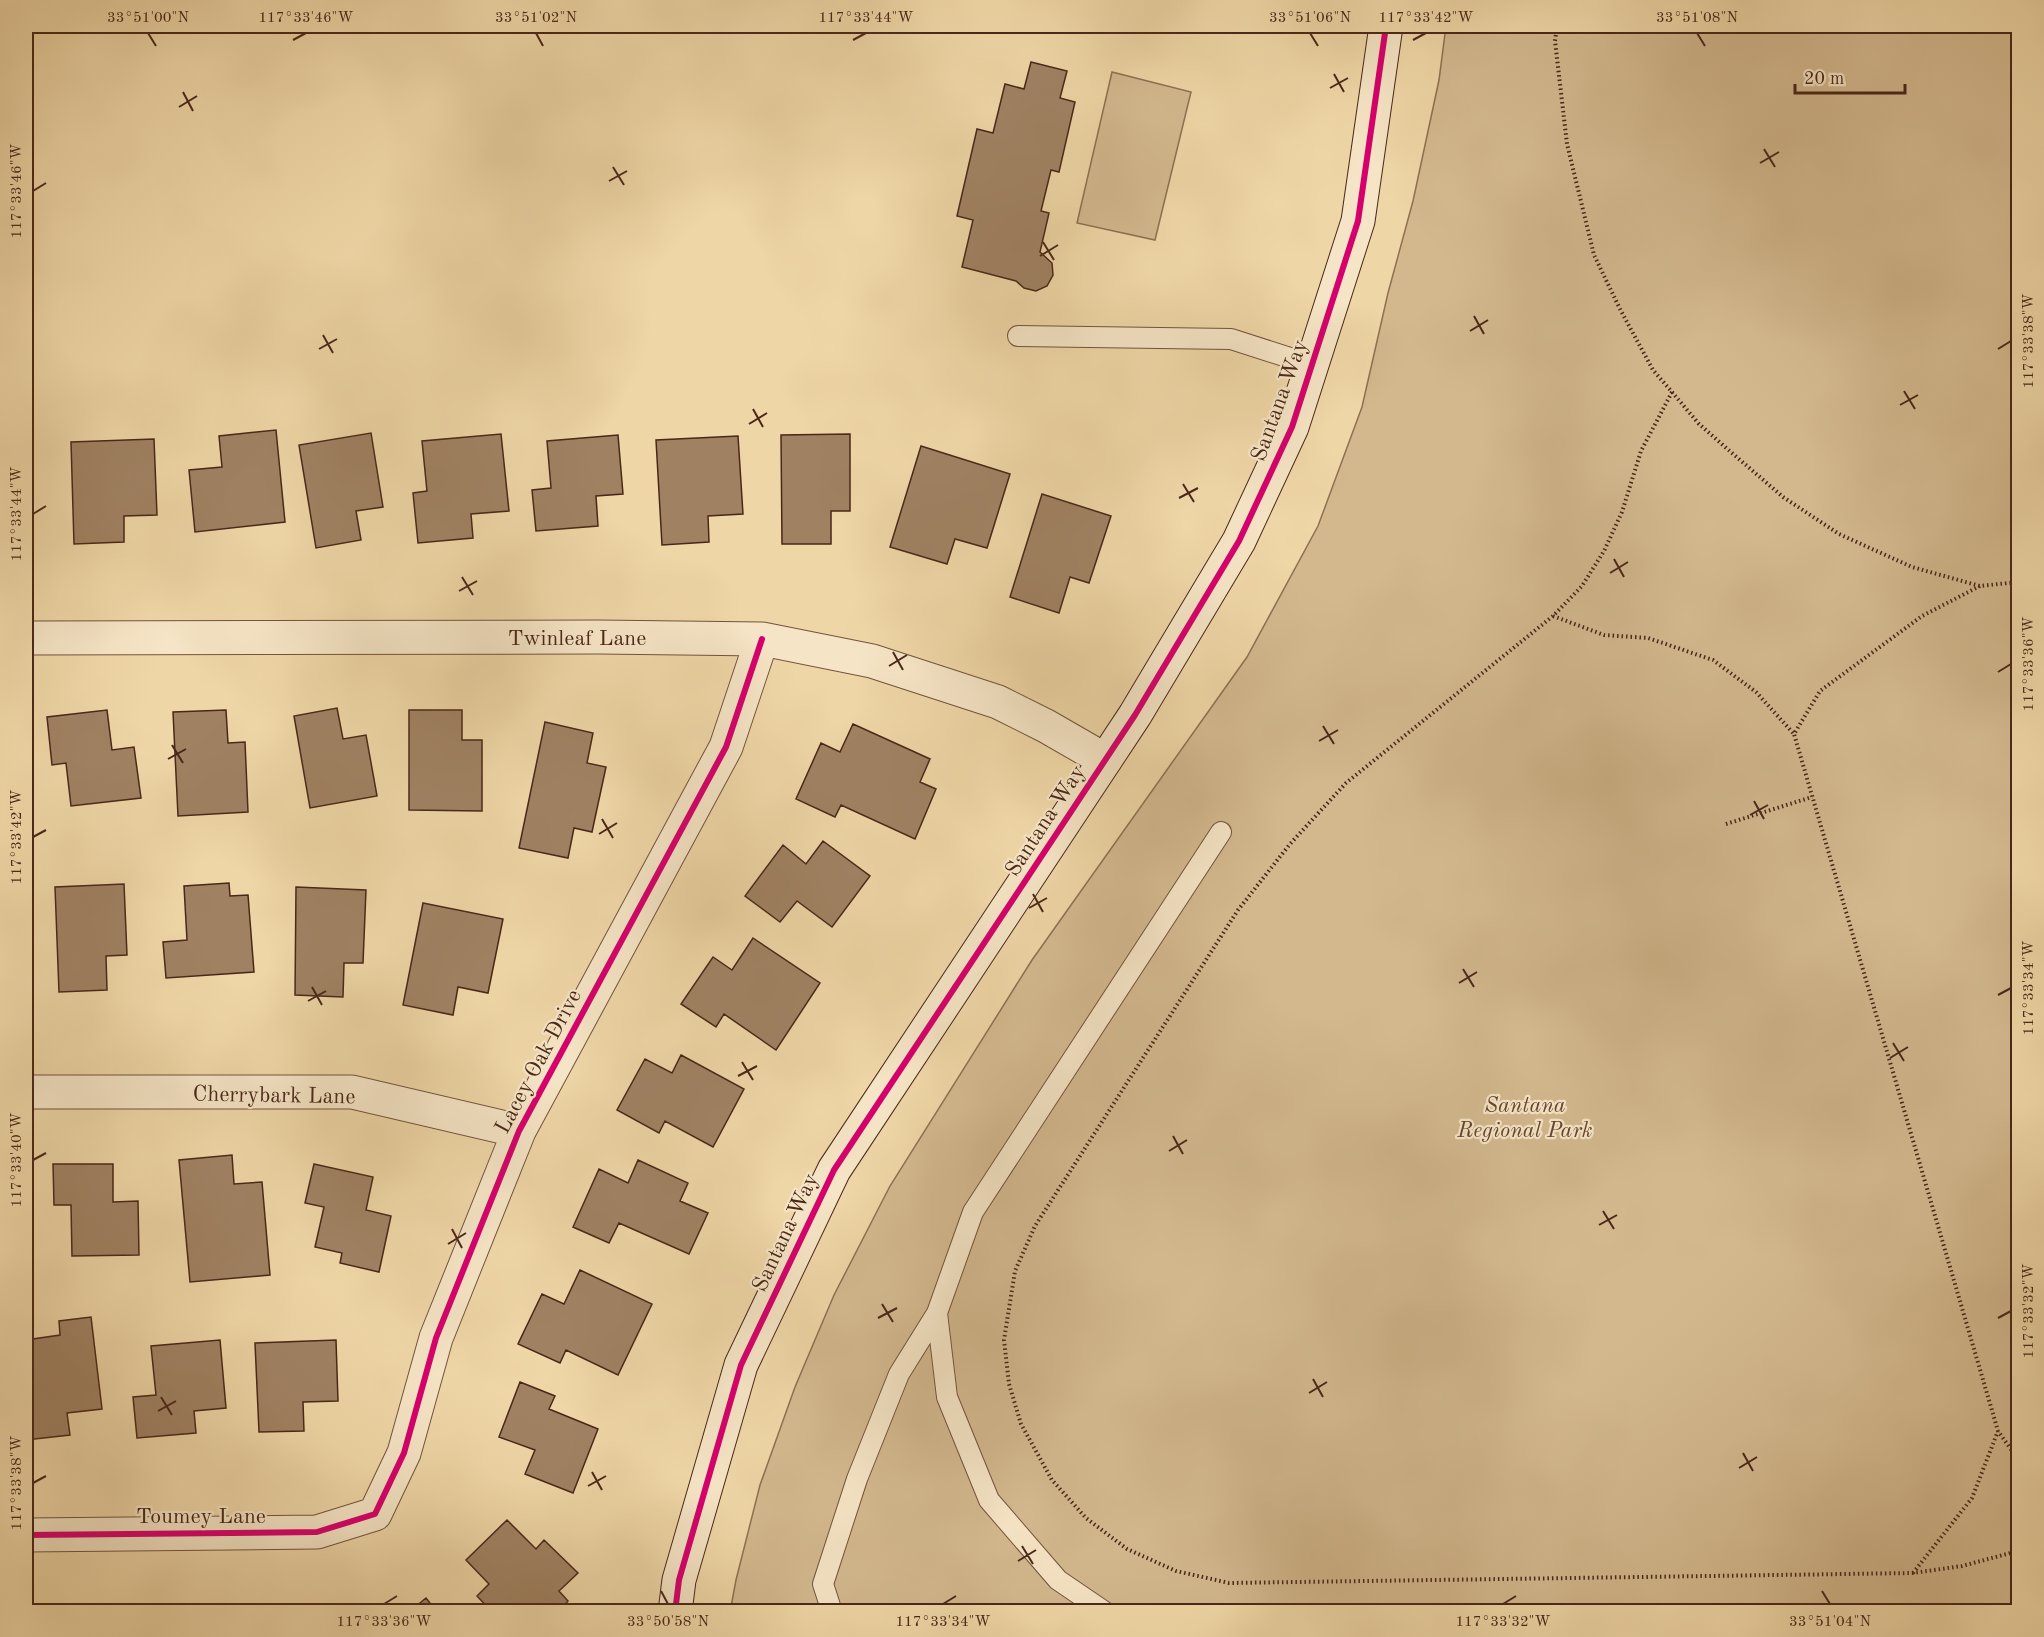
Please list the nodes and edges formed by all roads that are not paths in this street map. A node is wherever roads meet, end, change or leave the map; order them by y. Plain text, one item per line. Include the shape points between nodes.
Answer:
1 (1386, 26) edge
2 (1018, 336) dead end
3 (1311, 364) junction
4 (26, 638) edge
5 (762, 639) junction
6 (1105, 760) junction
7 (1221, 832) dead end
8 (26, 1092) edge
9 (519, 1131) junction
10 (938, 1313) junction
11 (375, 1514) joint
12 (26, 1534) edge
13 (675, 1611) edge
14 (832, 1611) edge
15 (1105, 1611) edge

1 - 3 street, Santana Way via 1358,221
2 - 3 lane via 1231,339
3 - 6 street, Santana Way via 1292,427 1239,541
4 - 5 street, Twinleaf Lane
5 - 6 street, Twinleaf Lane via 872,661 998,702
5 - 9 street, Lacey Oak Drive via 726,747
6 - 13 street, Santana Way via 834,1170 741,1365 679,1580
7 - 10 lane via 973,1212
8 - 9 street, Cherrybark Lane via 352,1092
9 - 11 street, Lacey Oak Drive via 436,1338 404,1453
10 - 14 lane via 899,1374 857,1479 824,1584
10 - 15 lane via 948,1396 989,1500 1058,1580
11 - 12 street, Toumey Lane via 317,1533

